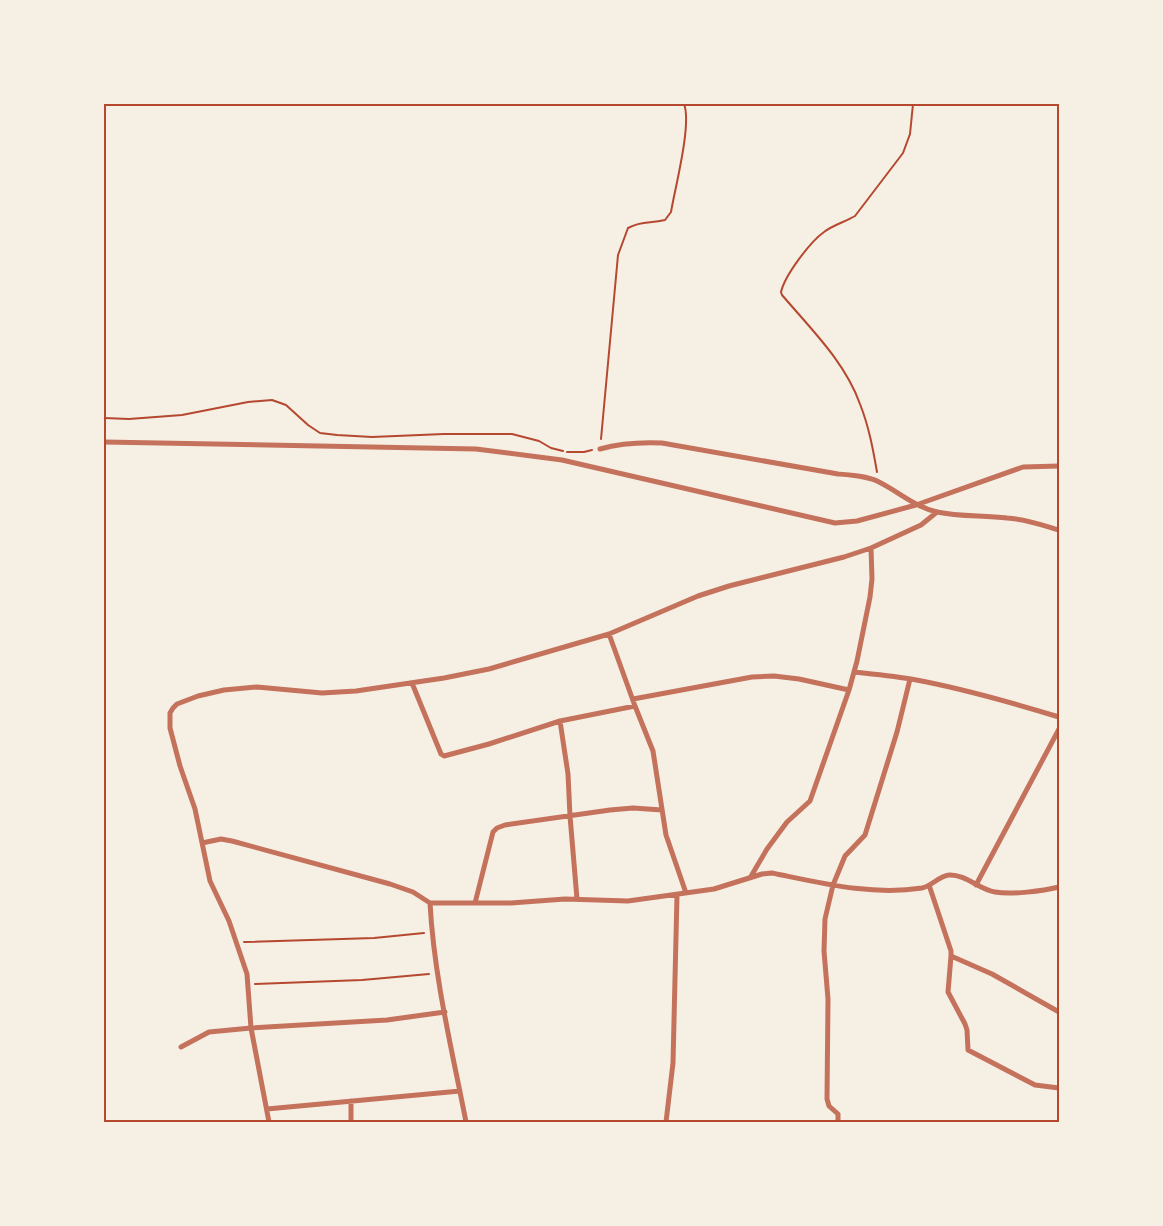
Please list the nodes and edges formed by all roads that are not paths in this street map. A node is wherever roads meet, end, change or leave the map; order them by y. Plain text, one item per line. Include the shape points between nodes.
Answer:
1 (104, 442) edge
2 (600, 449) road end
3 (1059, 466) edge
4 (916, 505) junction
5 (937, 512) junction
6 (1059, 530) edge
7 (871, 548) junction
8 (609, 634) junction
9 (854, 672) junction
10 (910, 679) junction
11 (412, 683) junction
12 (849, 690) junction
13 (632, 699) junction
14 (635, 706) junction
15 (1059, 717) edge
16 (560, 721) junction
17 (1059, 729) edge
18 (662, 810) junction
19 (570, 816) junction
20 (202, 843) junction
21 (750, 878) junction
22 (833, 885) junction
23 (929, 885) junction
24 (976, 885) junction
25 (1059, 887) edge
26 (686, 893) junction
27 (677, 895) junction
28 (577, 899) junction
29 (430, 903) junction
30 (475, 903) junction
31 (951, 956) junction
32 (445, 1012) junction
33 (1059, 1012) edge
34 (251, 1028) junction
35 (181, 1047) dead end
36 (1059, 1088) edge
37 (460, 1091) junction
38 (351, 1101) junction
39 (267, 1109) junction
40 (269, 1122) edge
41 (352, 1122) edge
42 (466, 1122) edge
43 (666, 1122) edge
44 (838, 1122) edge

1 - 4 street via 476,450 562,460 836,523 857,521
2 - 4 street via 618,444 662,443 858,476 878,482
3 - 4 street via 1023,467
4 - 5 street
5 - 6 street via 1009,518
5 - 7 street via 921,525
7 - 8 street via 836,560 728,586
7 - 9 street via 870,597
8 - 11 street via 489,669
8 - 13 street
9 - 10 street
9 - 12 street
10 - 15 street
10 - 22 street via 865,836 845,856
11 - 16 street via 444,756
11 - 20 street via 322,693 257,687 198,696 177,704 170,713 170,728
12 - 13 street via 774,676 752,677
12 - 21 street via 810,801 787,822
13 - 14 street
14 - 16 street
14 - 18 street via 653,751
16 - 19 street
17 - 24 street
18 - 19 street via 632,808
18 - 26 street via 666,835
19 - 28 street
19 - 30 street via 497,828 493,832
20 - 29 street via 221,839 232,841 390,884 413,892
20 - 34 street via 210,881 247,974
21 - 22 street via 772,873
21 - 26 street
22 - 23 street via 888,890
22 - 44 street via 824,934 828,999 827,1099 829,1106 838,1114
23 - 24 street via 948,875
23 - 31 street
24 - 25 street via 995,892
26 - 27 street
27 - 28 street via 617,902
27 - 43 street via 673,1063
28 - 30 street
29 - 30 street
29 - 32 street
31 - 33 street via 992,974
31 - 36 street via 948,992 966,1024 968,1050 1035,1085
32 - 34 street via 387,1020
32 - 37 street
34 - 35 street via 209,1032
34 - 39 street
37 - 38 street
37 - 42 street
38 - 39 street
38 - 41 street
39 - 40 street

